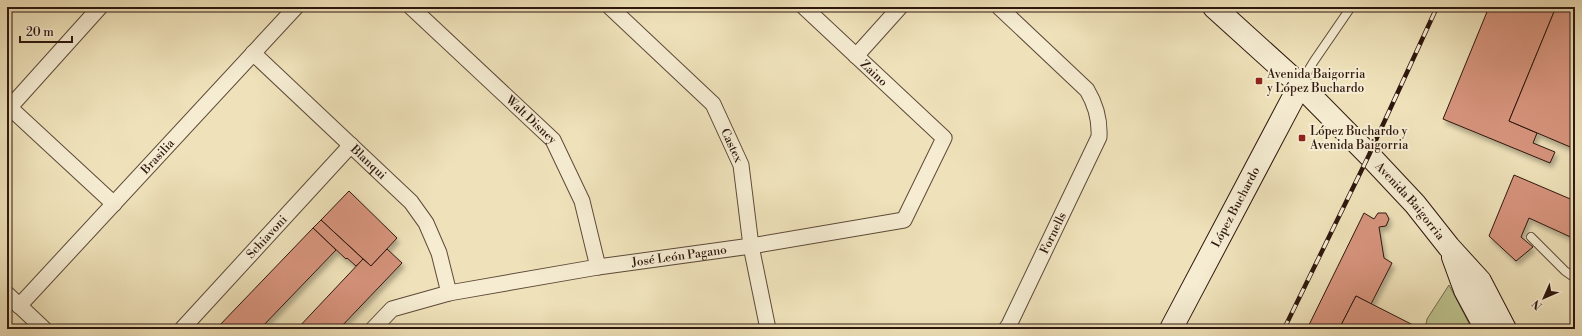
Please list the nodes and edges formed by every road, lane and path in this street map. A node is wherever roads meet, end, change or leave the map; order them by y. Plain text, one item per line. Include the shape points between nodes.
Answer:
1 (100, 7) edge
2 (296, 7) edge
3 (411, 7) edge
4 (610, 7) edge
5 (804, 7) edge
6 (900, 7) edge
7 (999, 7) edge
8 (1214, 7) edge
9 (1350, 7) edge
10 (253, 53) junction
11 (856, 56) junction
12 (1300, 85) junction
13 (8, 106) edge
14 (944, 138) joint
15 (351, 145) junction
16 (114, 204) junction
17 (1531, 237) dead end
18 (751, 246) junction
19 (1448, 247) junction
20 (598, 267) junction
21 (1575, 278) edge
22 (449, 293) junction
23 (7, 294) edge
24 (20, 306) junction
25 (44, 329) edge
26 (182, 329) edge
27 (373, 329) edge
28 (768, 329) edge
29 (1006, 329) edge
30 (1171, 329) edge
31 (1486, 329) edge
32 (1505, 329) edge

1 - 13 street
2 - 10 street, Brasilia
3 - 20 street, Walt Disney via 553,140 582,201
4 - 18 street, Castex via 713,104 741,165
5 - 11 street, Zaino
6 - 11 street
7 - 29 street, Fornells via 1087,90 1098,112 1099,124 1099,137
8 - 12 main road, Avenida Baigorria
9 - 12 lane
10 - 15 street, Blanqui
10 - 16 street, Brasilia
11 - 14 street, Zaino
12 - 19 main road, Avenida Baigorria via 1410,199
12 - 30 main road, López Buchardo
13 - 16 street
14 - 18 street, José León Pagano via 904,220
15 - 22 street, Blanqui via 411,202 426,222 439,253
15 - 26 street, Schiavoni
16 - 24 street, Brasilia
17 - 21 lane via 1564,271
18 - 20 street, José León Pagano
18 - 28 street, Castex
19 - 31 main road, Avenida Baigorria via 1465,290
19 - 32 main road, Avenida Baigorria via 1480,281
20 - 22 street, José León Pagano
22 - 27 street, José León Pagano via 392,309
23 - 24 street
24 - 25 street

